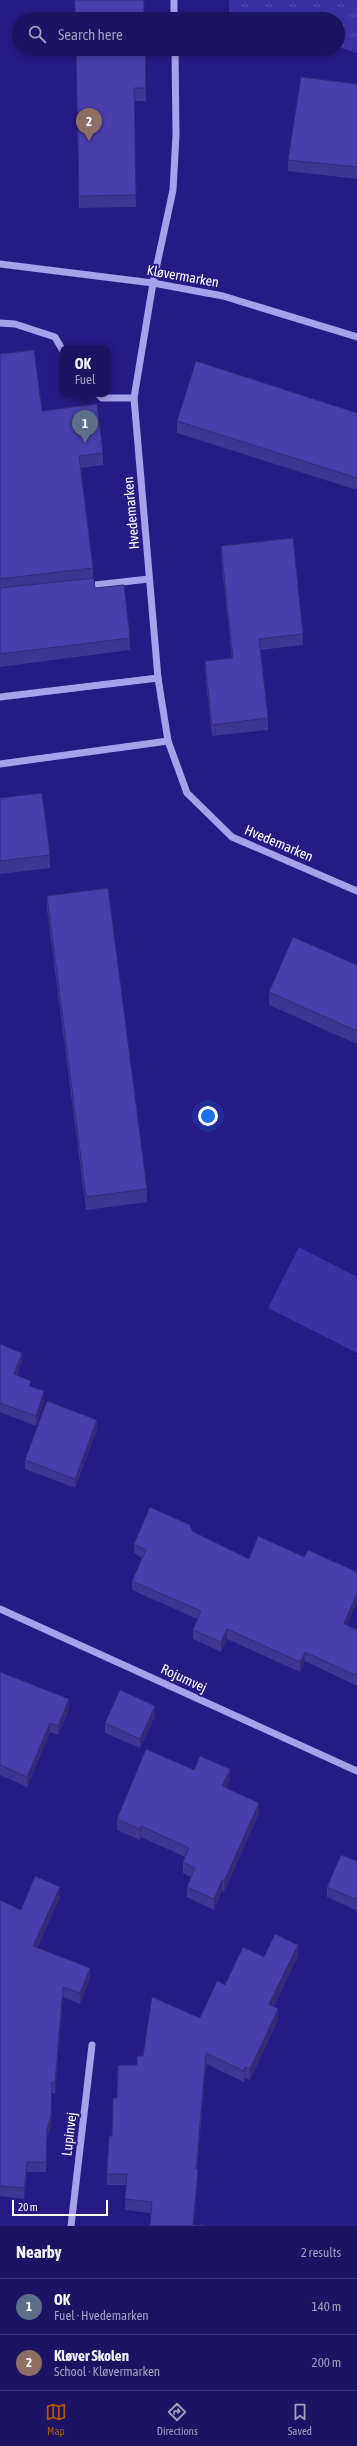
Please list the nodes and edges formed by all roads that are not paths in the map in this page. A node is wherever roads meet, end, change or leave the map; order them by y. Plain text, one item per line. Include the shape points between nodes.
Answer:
1 (174, 0) edge
2 (174, 12) edge
3 (175, 56) edge
4 (0, 264) edge
5 (153, 283) junction
6 (0, 323) edge
7 (357, 337) edge
8 (60, 346) edge
9 (101, 397) edge
10 (134, 398) junction
11 (149, 579) junction
12 (79, 587) edge
13 (158, 678) junction
14 (0, 697) edge
15 (168, 742) junction
16 (0, 764) edge
17 (357, 890) edge
18 (0, 1609) edge
19 (357, 1771) edge
20 (92, 2045) dead end
21 (71, 2226) edge

1 - 2 street
3 - 5 street, Hvedemarken via 176,135 173,190
4 - 5 street, Kløvermarken
5 - 7 street, Kløvermarken via 223,296
5 - 10 street, Hvedemarken
6 - 8 street via 15,324 55,337
9 - 10 street
10 - 11 street, Hvedemarken
11 - 12 street
11 - 13 street, Hvedemarken
13 - 14 street
13 - 15 street, Hvedemarken
15 - 16 street
15 - 17 street, Hvedemarken via 187,793 232,837
18 - 19 street, Rojumvej
20 - 21 street, Lupinvej

